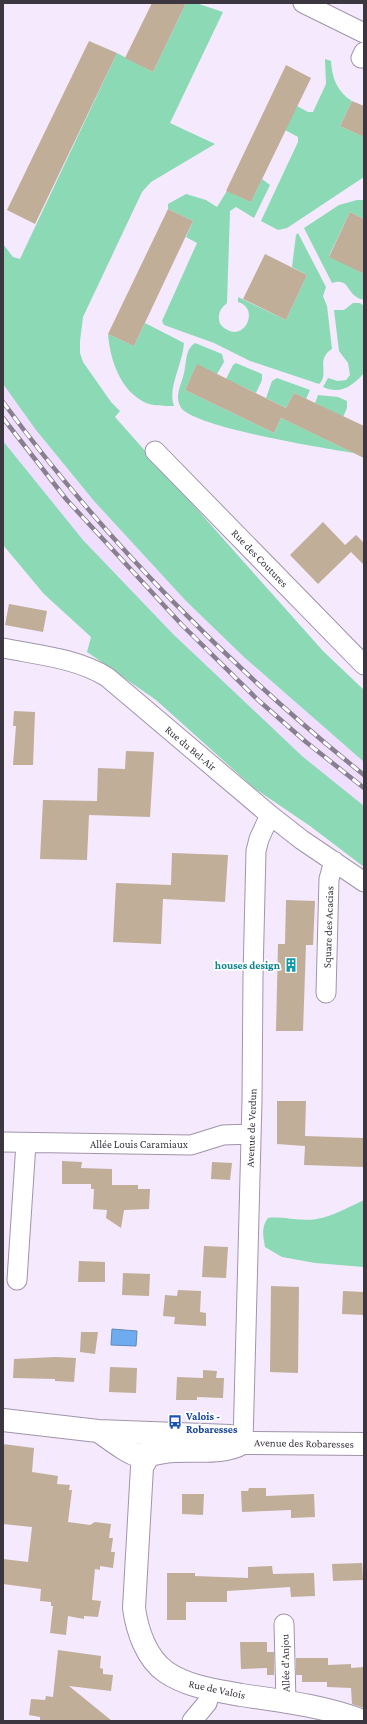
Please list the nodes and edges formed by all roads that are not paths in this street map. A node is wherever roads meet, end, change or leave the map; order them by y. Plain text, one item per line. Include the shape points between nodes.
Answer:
1 (303, 3) edge
2 (330, 3) edge
3 (364, 21) edge
4 (364, 33) edge
5 (155, 451) dead end
6 (3, 648) edge
7 (364, 665) edge
8 (270, 815) junction
9 (334, 861) junction
10 (364, 882) edge
11 (326, 994) dead end
12 (251, 1134) junction
13 (3, 1142) edge
14 (26, 1142) junction
15 (17, 1280) dead end
16 (3, 1420) edge
17 (98, 1431) junction
18 (144, 1433) junction
19 (243, 1443) junction
20 (364, 1444) edge
21 (142, 1459) junction
22 (284, 1624) dead end
23 (211, 1689) junction
24 (286, 1702) junction
25 (330, 1716) edge
26 (192, 1721) edge
27 (363, 1721) edge

1 - 4 street
2 - 3 street
5 - 7 street, Rue des Coutures
6 - 8 street, Rue du Bel-Air via 80,664 107,677
8 - 9 street, Rue du Bel-Air
8 - 12 street, Avenue de Verdun via 256,851
9 - 10 street, Rue du Bel-Air
9 - 11 street, Square des Acacias via 330,879
12 - 14 street, Allée Louis Caramiaux via 223,1135 191,1145
12 - 19 street, Avenue de Verdun
13 - 14 street, Allée Louis Caramiaux
14 - 15 street
16 - 17 street, Avenue des Robaresses
17 - 18 street, Avenue des Robaresses
17 - 21 street, Avenue des Robaresses
18 - 19 street, Avenue des Robaresses via 230,1436
18 - 21 street, Rue de Valois
19 - 20 street, Avenue des Robaresses
19 - 21 street, Avenue des Robaresses via 228,1449 165,1452
21 - 23 street, Rue de Valois via 134,1591 136,1625 146,1648 164,1671 182,1681
22 - 24 street, Allée d'Anjou
23 - 24 street, Rue de Valois
23 - 26 street via 207,1703
24 - 25 street, Rue de Valois
25 - 27 street, Rue de Valois

